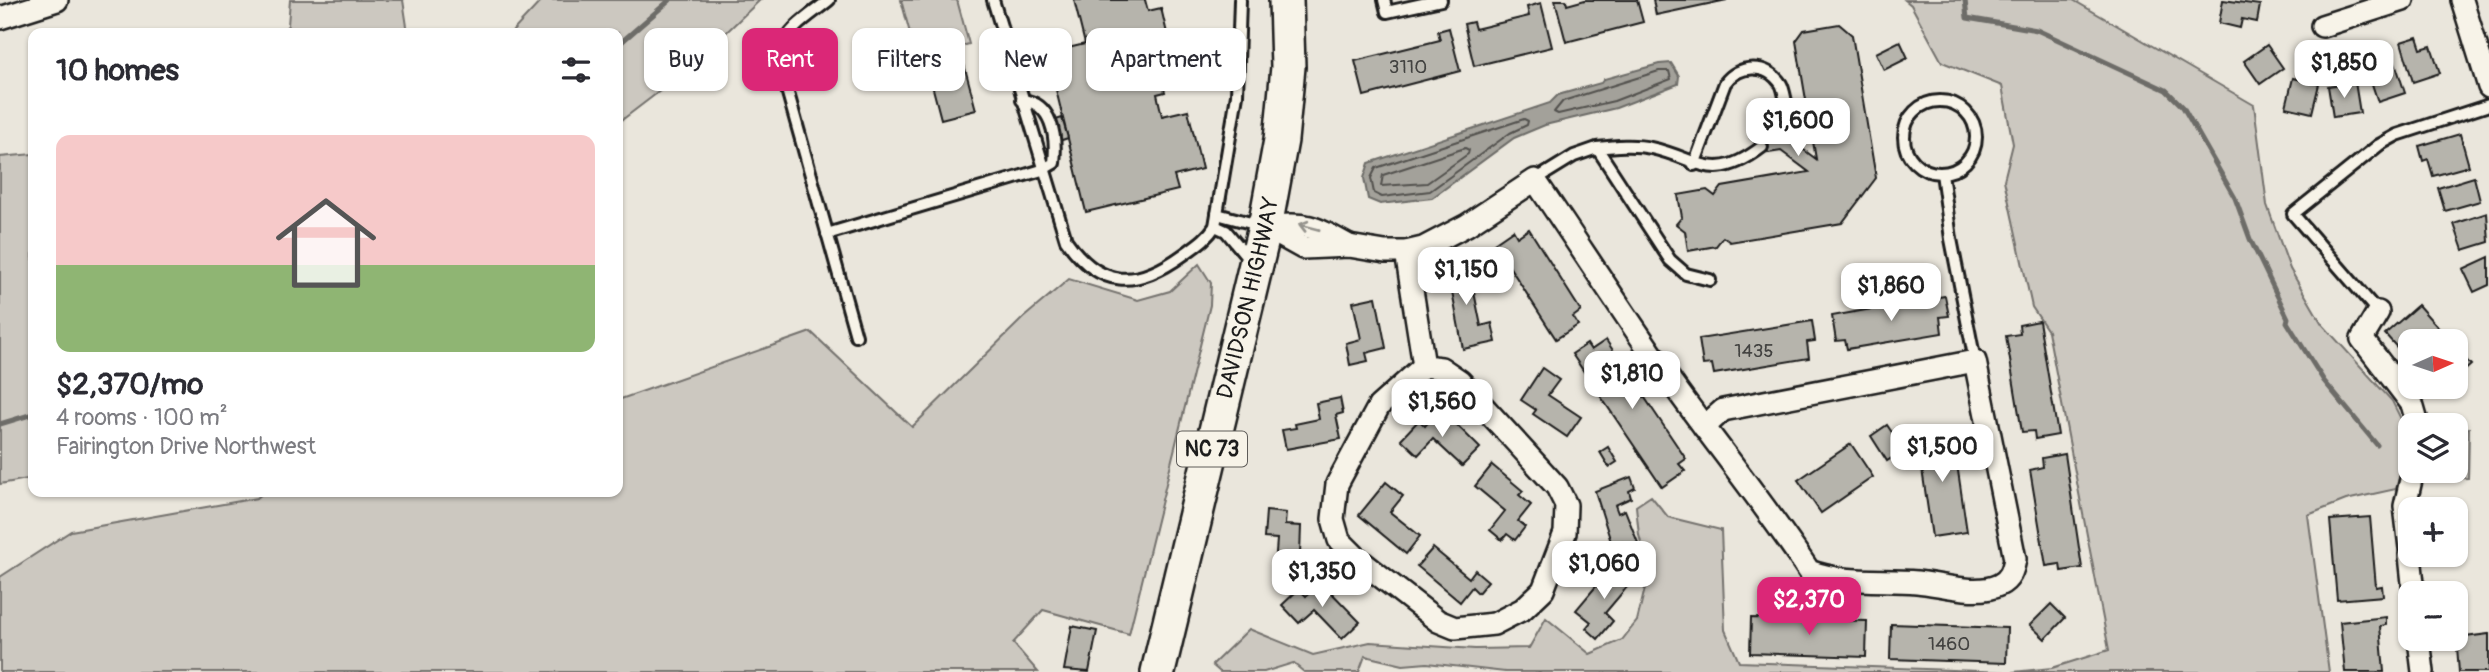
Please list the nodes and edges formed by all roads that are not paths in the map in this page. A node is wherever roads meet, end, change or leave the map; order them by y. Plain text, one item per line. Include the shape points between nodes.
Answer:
1 (57, 0) edge
2 (829, 0) edge
3 (993, 0) edge
4 (1240, 0) edge
5 (1286, 0) edge
6 (1384, 0) edge
7 (1441, 0) edge
8 (2403, 0) edge
9 (2462, 0) edge
10 (0, 18) edge
11 (2322, 26) dead end
12 (2489, 87) edge
13 (1022, 100) junction
14 (2489, 105) edge
15 (1778, 124) dead end
16 (1762, 147) dead end
17 (1597, 148) junction
18 (1693, 165) junction
19 (1042, 170) junction
20 (1942, 173) junction
21 (1535, 180) junction
22 (1217, 214) junction
23 (1215, 226) junction
24 (1265, 227) junction
25 (827, 234) junction
26 (1406, 252) junction
27 (1255, 267) junction
28 (1710, 280) dead end
29 (2378, 312) joint
30 (856, 336) dead end
31 (1975, 361) junction
32 (1424, 366) junction
33 (2415, 413) edge
34 (1704, 427) junction
35 (2420, 651) edge
36 (1158, 672) edge
37 (2423, 672) edge

1 - 10 street
2 - 25 lane via 795,29 783,46 786,86
3 - 13 lane
4 - 22 lane via 1237,95
5 - 24 main road, DAVIDSON HIGHWAY / NC 73 via 1288,67
6 - 7 lane via 1387,12
8 - 11 street
9 - 12 street
13 - 19 lane
13 - 19 lane via 1036,102 1049,121 1056,150 1054,163
14 - 29 lane via 2422,125 2379,145 2293,214
15 - 18 lane via 1787,106 1781,84 1754,67 1732,72
16 - 18 lane via 1745,160 1722,168
17 - 18 lane via 1652,148
17 - 21 lane
17 - 28 lane via 1670,260 1686,274
19 - 23 lane via 1066,240 1080,261 1105,276 1122,281 1140,279 1209,237
19 - 25 lane
20 - 20 lane via 1958,169 1971,156 1976,138 1966,113 1941,101 1923,105 1909,118 1904,136 1908,155 1921,168
20 - 31 lane
21 - 26 street via 1466,225
21 - 34 street
22 - 23 lane
22 - 24 lane
23 - 27 lane via 1226,231
24 - 26 street via 1303,248 1349,246
24 - 27 main road, DAVIDSON HIGHWAY / NC 73
25 - 30 lane
26 - 32 street
27 - 36 main road, DAVIDSON HIGHWAY / NC 73
29 - 33 street via 2362,339
31 - 34 street via 1723,410
31 - 34 street via 2015,559 2012,574 1999,585 1979,589 1853,580 1809,571
32 - 32 street via 1441,368 1460,381 1557,487 1566,505 1564,533 1542,590 1523,608 1494,624 1455,628 1423,612 1339,540 1333,519 1337,484 1364,429 1393,391
35 - 37 street

